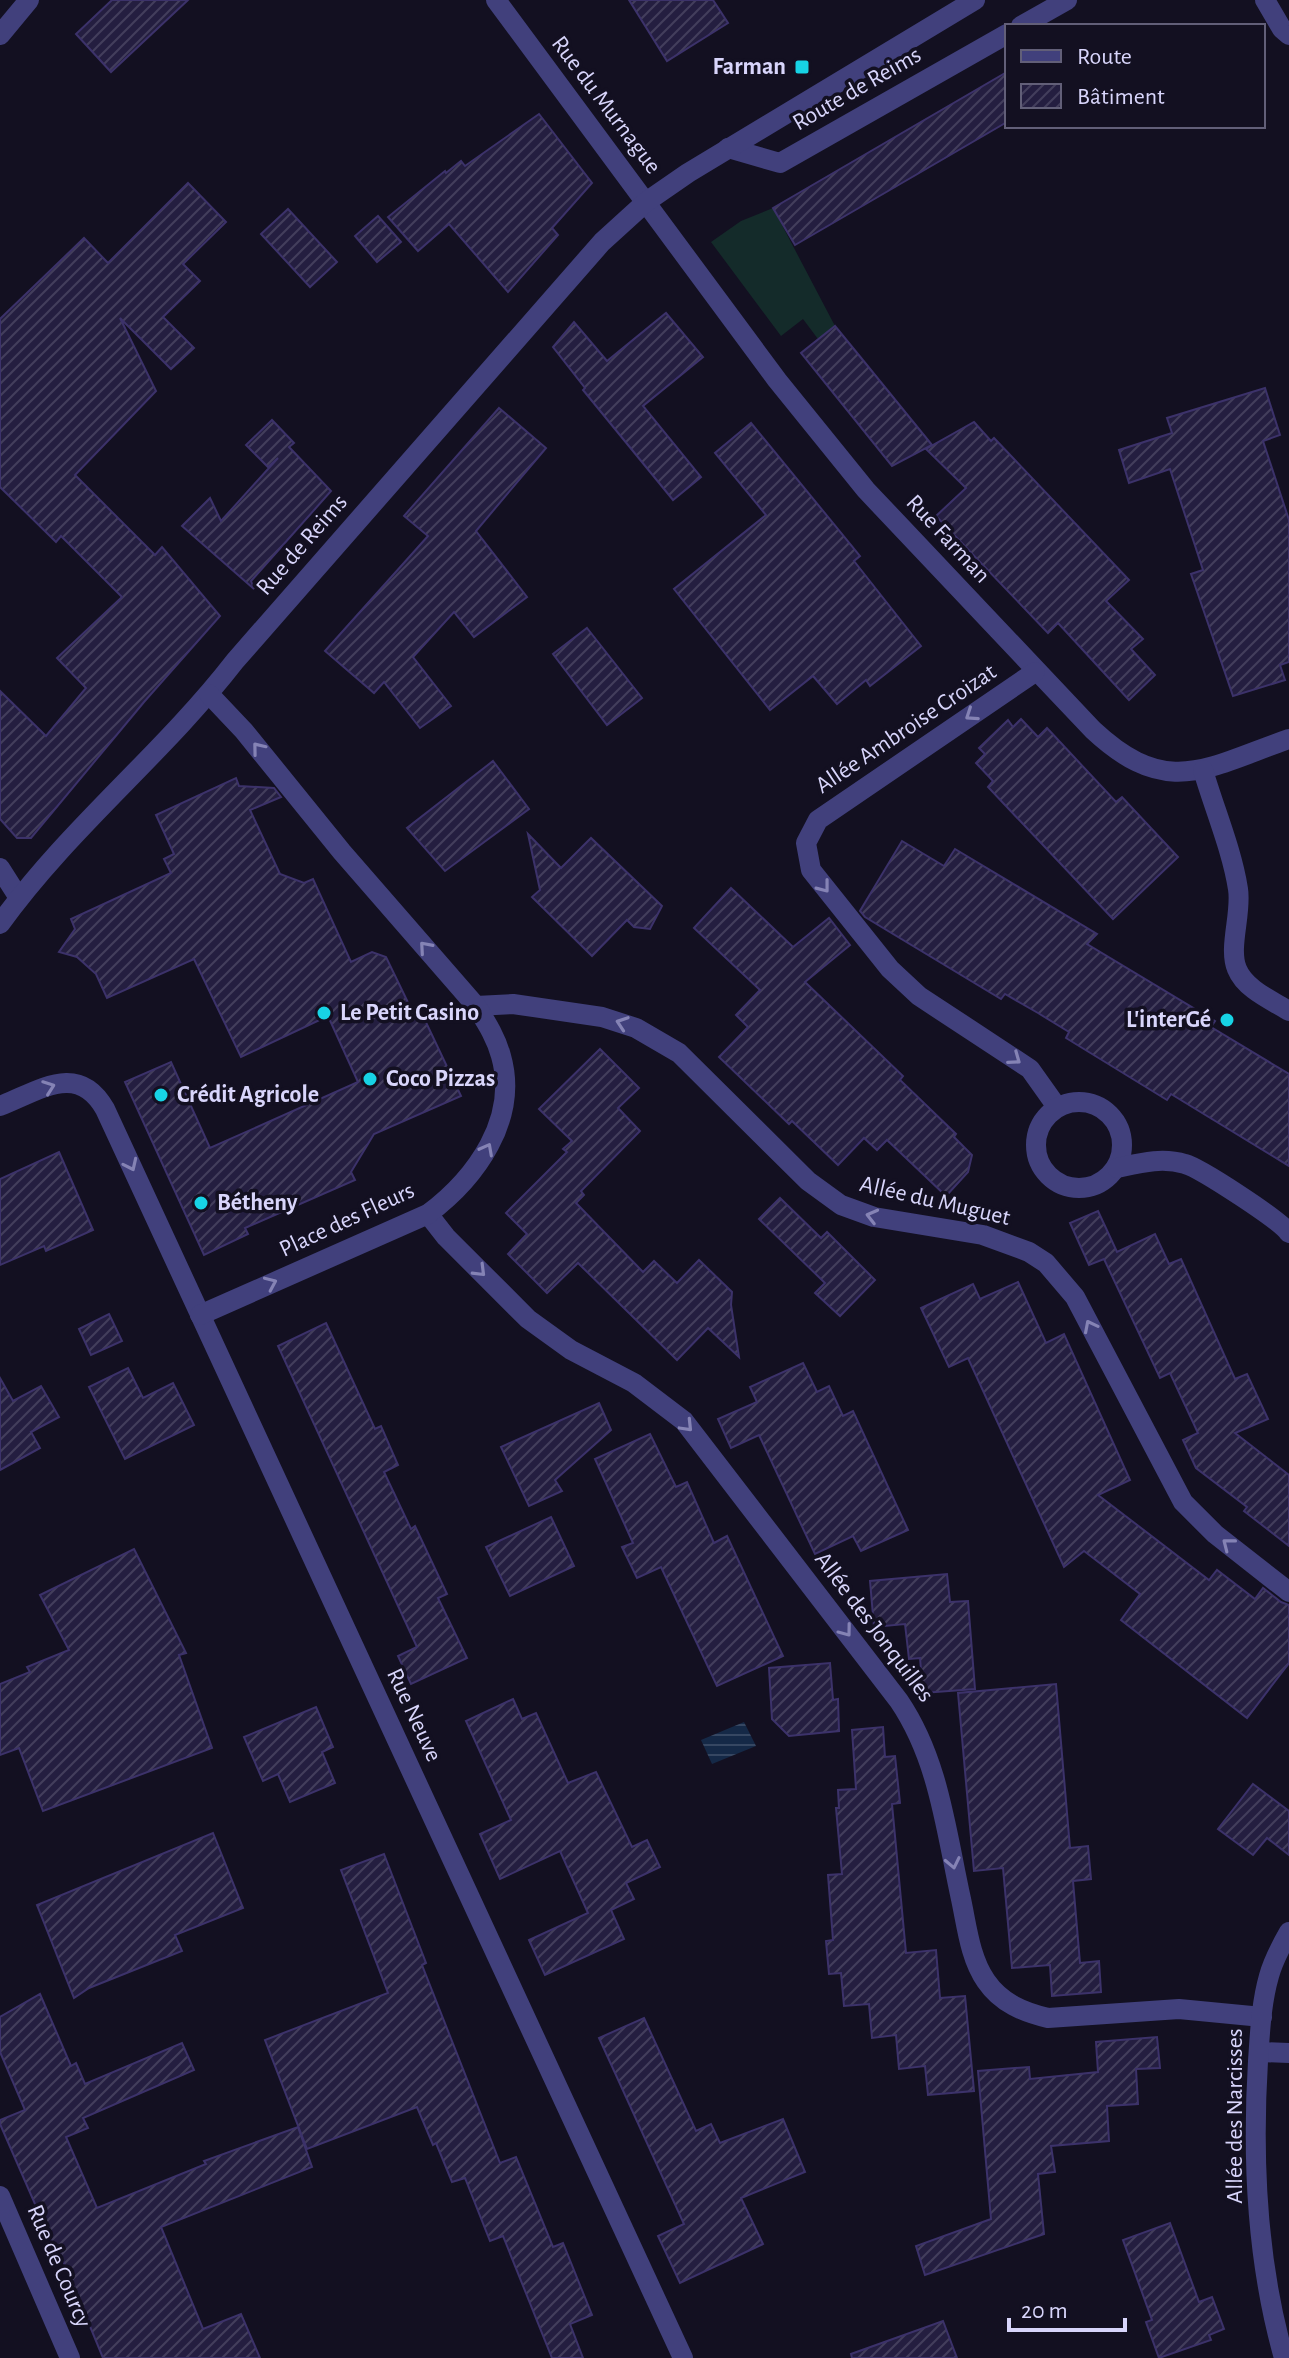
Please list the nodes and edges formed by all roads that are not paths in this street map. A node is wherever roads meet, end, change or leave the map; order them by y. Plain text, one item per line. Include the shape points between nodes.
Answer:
1 (29, 0) edge
2 (496, 0) edge
3 (975, 0) edge
4 (1067, 0) edge
5 (1265, 0) edge
6 (1025, 24) edge
7 (0, 35) edge
8 (1005, 35) edge
9 (1289, 35) edge
10 (728, 148) junction
11 (646, 202) junction
12 (1035, 672) junction
13 (209, 694) junction
14 (1289, 739) edge
15 (1203, 770) junction
16 (0, 868) edge
17 (19, 898) junction
18 (0, 924) edge
19 (476, 1006) junction
20 (1289, 1011) edge
21 (0, 1106) edge
22 (1057, 1107) junction
23 (1117, 1168) junction
24 (428, 1214) junction
25 (1289, 1233) edge
26 (200, 1315) junction
27 (1289, 1592) edge
28 (1289, 1932) edge
29 (1262, 2017) junction
30 (1259, 2052) junction
31 (1289, 2053) edge
32 (0, 2196) edge
33 (70, 2358) edge
34 (683, 2358) edge
35 (1284, 2358) edge

1 - 7 street
2 - 11 street, Rue du Murnague
3 - 10 street, Route de Reims
4 - 6 street
5 - 9 street
8 - 10 street, Route de Reims via 780,163
10 - 11 street, Route de Reims
11 - 12 street, Rue Farman via 866,490
11 - 13 street, Rue de Reims via 595,250
12 - 15 street, Rue Farman via 1117,753 1154,769
12 -> 22 street, Allée Ambroise Croizat via 818,820 806,843 811,870 890,969 919,996 1030,1069
13 - 17 street, Rue de Reims
19 -> 13 street, Place des Fleurs
14 - 15 street, Rue Farman
15 - 20 street via 1238,888 1237,971 1247,984
16 - 17 street
17 - 18 street, Rue de Reims
24 -> 19 street, Place des Fleurs via 475,1169 503,1111 501,1054
27 -> 19 street, Allée du Muguet via 1183,1502 1075,1297 1046,1263 983,1235 874,1217 841,1205 808,1181 658,1039 617,1021 513,1004
21 -> 26 street, Rue Neuve via 58,1082 74,1082 97,1095
22 - 23 street via 1085,1102 1111,1115 1123,1140
22 - 23 street via 1037,1135 1042,1169 1055,1182 1089,1188
23 - 25 street via 1152,1160 1187,1164
26 -> 24 street, Place des Fleurs
24 -> 29 street, Allée des Jonquilles via 528,1319 571,1350 634,1383 684,1421 899,1701 934,1772 972,1952 1000,1996 1048,2018 1179,2009
26 - 34 street, Rue Neuve
28 - 29 street, Allée des Narcisses via 1269,1977
29 - 30 street, Allée des Narcisses
30 - 31 street
30 - 35 street, Allée des Narcisses via 1259,2209
32 - 33 street, Rue de Courcy

